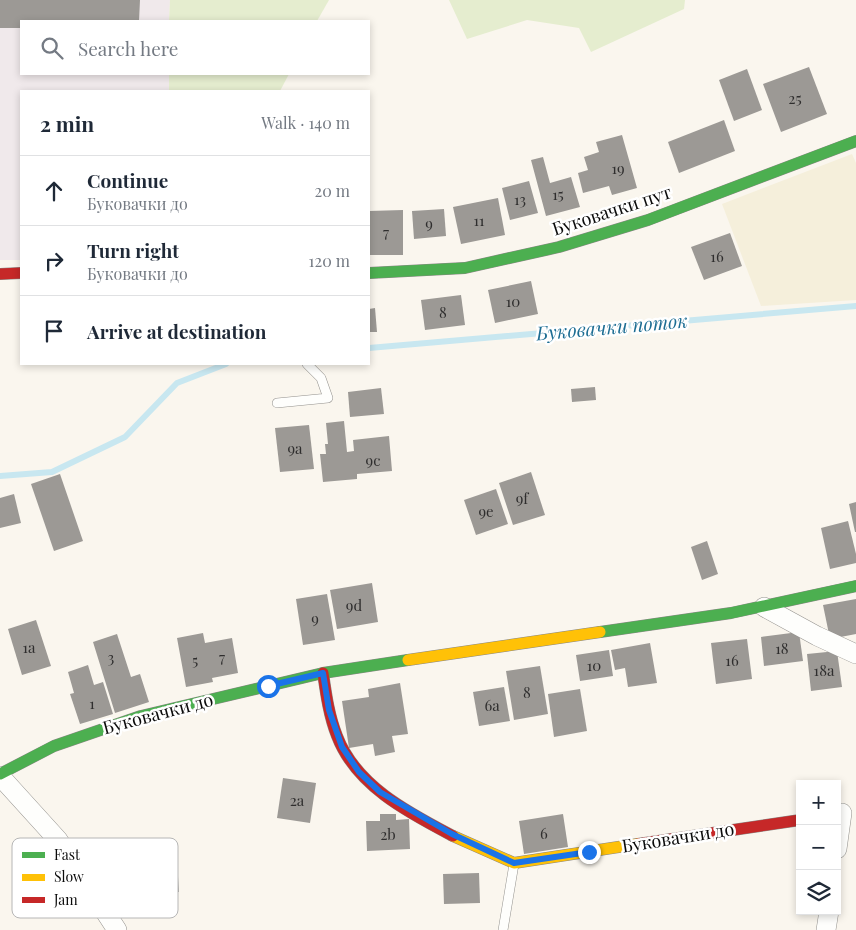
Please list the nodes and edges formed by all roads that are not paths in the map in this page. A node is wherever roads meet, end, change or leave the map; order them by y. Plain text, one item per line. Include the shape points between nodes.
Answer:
1 (856, 141) edge
2 (20, 273) edge
3 (370, 273) edge
4 (0, 274) edge
5 (309, 365) edge
6 (277, 403) dead end
7 (856, 586) edge
8 (764, 607) junction
9 (856, 654) edge
10 (323, 673) junction
11 (0, 775) edge
12 (845, 811) edge
13 (796, 821) edge
14 (841, 830) edge
15 (56, 838) edge
16 (514, 863) junction
17 (828, 915) edge
18 (109, 918) edge
19 (117, 930) edge
20 (503, 930) edge
21 (826, 930) edge

1 - 3 street, Буковачки пут via 648,220 559,247 465,268
2 - 4 street
5 - 6 lane via 321,378 328,398
7 - 8 street, Буковачки до
8 - 9 street
8 - 10 street, Буковачки до
10 - 11 street, Буковачки до via 141,716 54,746
10 - 16 street via 337,737 359,772 380,792 408,810
11 - 15 street
12 - 14 street
13 - 16 street, Буковачки до
16 - 20 lane
17 - 21 street
18 - 19 street

